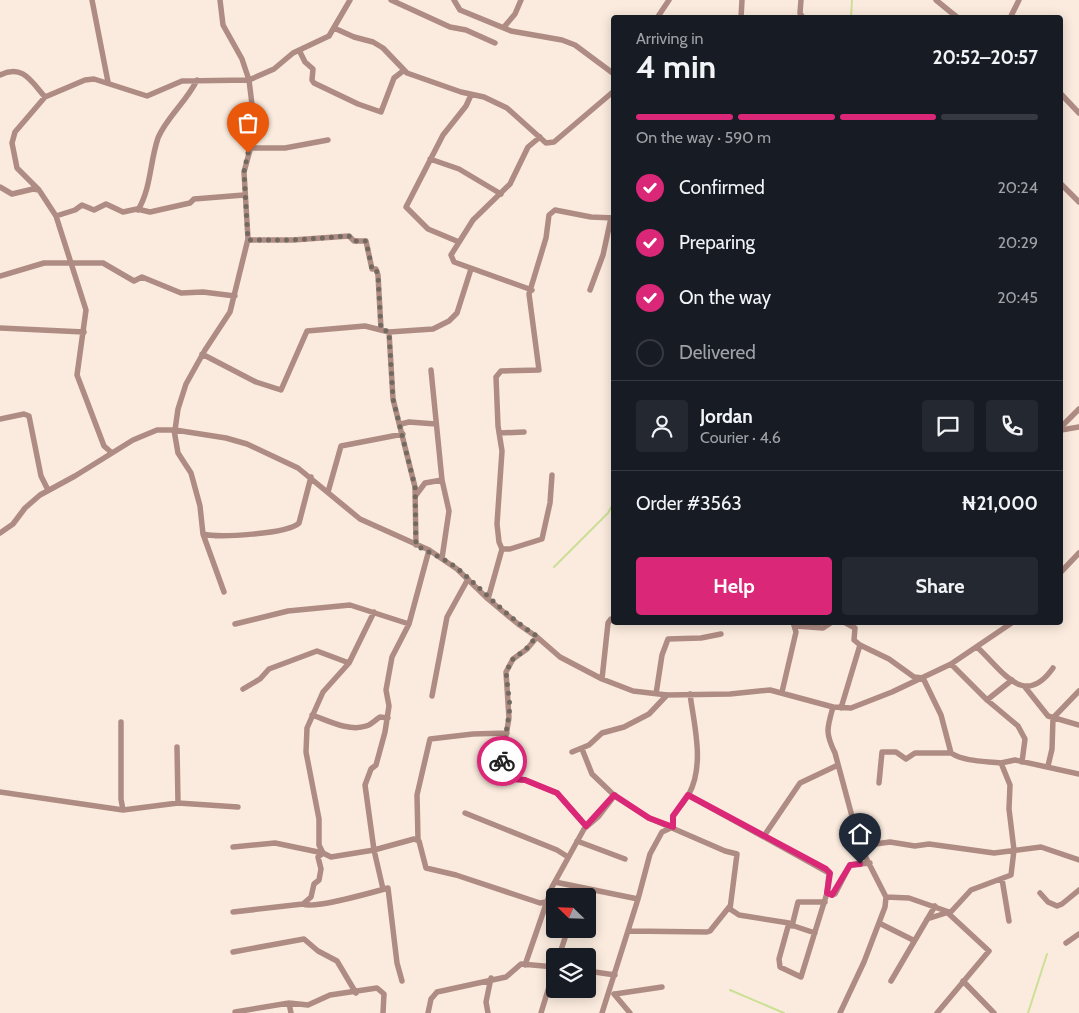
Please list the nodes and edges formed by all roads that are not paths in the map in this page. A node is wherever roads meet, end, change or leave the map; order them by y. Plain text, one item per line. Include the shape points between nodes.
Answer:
1 (92, 0) edge
2 (220, 0) edge
3 (350, 0) edge
4 (390, 0) edge
5 (454, 0) edge
6 (520, 0) edge
7 (669, 0) edge
8 (742, 0) edge
9 (801, 0) edge
10 (936, 0) edge
11 (1019, 0) edge
12 (659, 15) edge
13 (741, 15) edge
14 (801, 15) edge
15 (954, 15) edge
16 (1012, 15) edge
17 (504, 27) junction
18 (334, 28) junction
19 (495, 43) dead end
20 (300, 50) junction
21 (403, 71) junction
22 (611, 72) edge
23 (0, 75) edge
24 (198, 80) junction
25 (249, 80) junction
26 (108, 82) junction
27 (611, 94) edge
28 (471, 95) junction
29 (1063, 96) edge
30 (45, 97) junction
31 (1079, 114) edge
32 (540, 137) junction
33 (328, 140) dead end
34 (249, 148) junction
35 (430, 159) junction
36 (1063, 186) edge
37 (0, 187) edge
38 (39, 190) junction
39 (500, 194) junction
40 (244, 195) junction
41 (1079, 202) edge
42 (138, 210) junction
43 (56, 216) junction
44 (611, 218) edge
45 (611, 225) edge
46 (248, 240) junction
47 (459, 242) junction
48 (72, 262) junction
49 (471, 269) junction
50 (0, 276) edge
51 (532, 290) junction
52 (590, 290) dead end
53 (235, 296) junction
54 (0, 328) edge
55 (381, 329) junction
56 (84, 332) junction
57 (389, 332) junction
58 (202, 354) junction
59 (430, 370) dead end
60 (1079, 409) edge
61 (0, 419) edge
62 (401, 424) junction
63 (436, 424) junction
64 (1063, 426) edge
65 (1079, 427) edge
66 (1063, 428) edge
67 (175, 430) junction
68 (524, 432) dead end
69 (499, 433) junction
70 (403, 434) junction
71 (112, 453) junction
72 (552, 475) dead end
73 (311, 477) junction
74 (442, 480) junction
75 (48, 490) junction
76 (328, 492) junction
77 (416, 497) junction
78 (0, 533) edge
79 (202, 534) junction
80 (416, 545) junction
81 (502, 548) junction
82 (429, 550) junction
83 (1079, 553) edge
84 (442, 558) junction
85 (1063, 570) edge
86 (468, 579) junction
87 (224, 592) dead end
88 (488, 598) junction
89 (374, 612) junction
90 (611, 619) edge
91 (235, 624) dead end
92 (409, 624) junction
93 (794, 625) edge
94 (801, 625) edge
95 (828, 625) edge
96 (850, 625) edge
97 (1009, 625) edge
98 (721, 634) dead end
99 (537, 636) junction
100 (860, 645) junction
101 (978, 647) junction
102 (349, 664) junction
103 (952, 664) junction
104 (1054, 668) dead end
105 (923, 678) junction
106 (602, 679) junction
107 (1012, 680) junction
108 (1025, 687) junction
109 (243, 689) dead end
110 (1079, 691) edge
111 (782, 692) junction
112 (656, 694) junction
113 (690, 694) junction
114 (432, 696) dead end
115 (667, 696) junction
116 (986, 700) junction
117 (833, 707) junction
118 (841, 708) junction
119 (312, 715) junction
120 (388, 718) junction
121 (1054, 718) junction
122 (121, 722) dead end
123 (1079, 724) edge
124 (507, 733) junction
125 (177, 747) dead end
126 (582, 749) junction
127 (572, 752) dead end
128 (951, 753) junction
129 (1022, 762) junction
130 (1001, 763) junction
131 (838, 765) junction
132 (1048, 766) junction
133 (1079, 774) edge
134 (879, 783) dead end
135 (0, 792) edge
136 (614, 795) junction
137 (688, 795) junction
138 (178, 803) junction
139 (238, 807) dead end
140 (123, 810) junction
141 (465, 813) dead end
142 (586, 826) junction
143 (673, 827) junction
144 (764, 836) junction
145 (418, 840) junction
146 (577, 841) junction
147 (860, 846) junction
148 (233, 847) dead end
149 (374, 850) junction
150 (1014, 850) junction
151 (323, 853) junction
152 (568, 857) junction
153 (626, 859) dead end
154 (1079, 860) edge
155 (870, 864) junction
156 (1002, 879) junction
157 (555, 882) junction
158 (579, 887) joint
159 (552, 888) edge
160 (383, 889) junction
161 (1079, 890) edge
162 (827, 893) junction
163 (1040, 894) dead end
164 (886, 897) junction
165 (638, 899) junction
166 (546, 902) joint
167 (824, 902) junction
168 (303, 904) junction
169 (730, 906) junction
170 (934, 906) junction
171 (233, 912) dead end
172 (949, 912) junction
173 (927, 919) junction
174 (1009, 921) dead end
175 (879, 923) junction
176 (790, 924) junction
177 (628, 931) junction
178 (815, 933) junction
179 (1079, 934) edge
180 (913, 940) junction
181 (1066, 943) dead end
182 (233, 952) dead end
183 (525, 966) junction
184 (546, 967) edge
185 (596, 972) edge
186 (615, 975) junction
187 (491, 978) junction
188 (963, 980) junction
189 (402, 981) dead end
190 (891, 981) dead end
191 (662, 987) dead end
192 (356, 992) junction
193 (612, 993) junction
194 (546, 998) edge
195 (290, 1003) junction
196 (235, 1012) edge
197 (291, 1013) edge
198 (383, 1013) edge
199 (428, 1013) edge
200 (488, 1013) edge
201 (542, 1013) edge
202 (602, 1013) edge
203 (630, 1013) edge
204 (840, 1013) edge
205 (936, 1013) edge
206 (994, 1013) edge

1 - 26 street
2 - 25 street via 224,25
3 - 18 street
4 - 19 street
5 - 17 street via 460,10
6 - 17 street via 515,14
7 - 12 street
8 - 13 street
9 - 14 street
10 - 15 street
11 - 16 street
17 - 22 street via 517,33 570,43
18 - 20 street via 322,41
18 - 21 street via 383,48
20 - 21 street via 305,62 313,69 314,83 381,112 394,78
20 - 25 street via 293,52 274,69
21 - 28 street
23 - 30 street via 12,70 24,74
24 - 25 street
24 - 26 street via 182,81 147,96
24 - 42 street via 160,134
25 - 34 street via 254,127
26 - 30 street via 85,80
27 - 32 street via 554,142 546,143
28 - 32 street via 484,97 507,108
28 - 35 street
29 - 31 street
30 - 38 street via 15,132 12,143 17,168
32 - 39 street via 528,147 510,184
33 - 34 street via 285,148
34 - 40 street
35 - 39 street via 458,169
35 - 47 street via 406,207 428,229
36 - 41 street
37 - 38 street via 12,194
38 - 43 street
39 - 47 street via 473,220
40 - 42 street via 194,200 150,212
40 - 46 street
42 - 43 street via 123,212 106,204 94,210 82,205
43 - 48 street
44 - 51 street via 551,212
45 - 52 street
46 - 53 street
46 - 55 street via 349,236 354,241 366,241 372,269 376,269 378,275
47 - 49 street via 452,251 452,259
48 - 50 street via 44,263
48 - 53 street via 103,263 131,280 142,277 180,292
48 - 56 street via 86,310
49 - 51 street
49 - 57 street via 458,313 452,319 433,328
51 - 69 street via 529,294 539,370 497,373
53 - 58 street via 226,320
54 - 56 street
55 - 57 street
55 - 58 street via 365,326 307,331 281,390 256,382
56 - 71 street via 77,376 104,446
57 - 62 street via 393,395
58 - 67 street via 181,397
59 - 63 street
60 - 64 street
61 - 75 street via 24,414 29,416 41,476
62 - 63 street
62 - 70 street
63 - 74 street
65 - 66 street
67 - 71 street via 157,430
67 - 73 street via 247,444
67 - 79 street via 178,452 191,473 200,506
68 - 69 street
69 - 81 street via 502,456 497,520
70 - 76 street via 341,446
70 - 77 street
71 - 75 street
72 - 81 street via 542,539 510,549
73 - 76 street
73 - 79 street via 299,523 295,527 219,537
74 - 77 street via 424,483
74 - 84 street via 449,511
75 - 78 street
76 - 80 street via 360,519
77 - 80 street
79 - 87 street
80 - 82 street
81 - 88 street
82 - 84 street
82 - 92 street
83 - 85 street
84 - 86 street
86 - 88 street
86 - 114 street via 447,617
88 - 99 street
89 - 91 street via 350,605 288,612
89 - 92 street
89 - 102 street
90 - 106 street
92 - 120 street via 392,657 386,690
93 - 111 street
94 - 95 street via 823,628
96 - 100 street via 855,628 854,640
97 - 101 street
98 - 112 street via 668,639
99 - 106 street via 560,658
99 - 124 street via 513,659 506,672 510,707
100 - 105 street via 889,659 914,677
100 - 118 street
101 - 103 street
101 - 107 street
102 - 109 street via 317,651 269,669
102 - 119 street via 323,692
103 - 105 street
103 - 116 street
104 - 108 street via 1042,683 1032,688
105 - 118 street via 851,708
105 - 128 street via 941,716
106 - 112 street via 633,691
107 - 108 street
107 - 116 street
108 - 121 street via 1048,716
110 - 121 street
111 - 113 street
111 - 117 street
112 - 115 street
113 - 115 street
113 - 137 street via 697,748 696,770
115 - 126 street via 649,714 624,727 602,733
116 - 129 street via 1018,726 1025,738
117 - 118 street
117 - 131 street via 826,730
119 - 120 street via 351,726 365,726 380,718
119 - 151 street via 306,734 306,752 319,819 319,845
120 - 149 street via 380,752 365,785
121 - 123 street
121 - 132 street
122 - 140 street
124 - 142 street via 499,776 525,780 557,793
124 - 145 street via 430,739 417,795
125 - 138 street
126 - 127 street
126 - 136 street via 592,774
128 - 130 street via 963,758
128 - 134 street via 915,753 906,759 896,752 882,752
129 - 130 street via 1005,760
129 - 132 street
130 - 150 street via 1010,785
131 - 144 street via 800,784
131 - 147 street
132 - 133 street
135 - 140 street
136 - 142 street
136 - 143 street via 649,818
137 - 143 street via 673,816
137 - 144 street
138 - 139 street
138 - 140 street
141 - 152 street
142 - 146 street
143 - 165 street via 662,832 650,854
143 - 169 street via 737,854
144 - 162 street via 826,869 830,873
145 - 149 street via 411,839
145 - 166 street via 426,868 540,903
146 - 152 street
146 - 153 street
147 - 150 street via 890,842 994,853
147 - 155 street
148 - 151 street via 275,843
149 - 151 street via 331,857
149 - 160 street
150 - 154 street via 1044,848
150 - 156 street via 1011,875
151 - 168 street via 318,858 319,880 314,884 311,897
152 - 157 street
155 - 162 street via 850,865 835,894
155 - 164 street
156 - 172 street via 971,890
156 - 174 street
157 - 158 street
157 - 159 street
158 - 165 street
160 - 168 street via 322,904
160 - 189 street via 388,888
161 - 163 street via 1057,906
162 - 167 street
164 - 170 street via 909,898
164 - 175 street
165 - 177 street
166 - 183 street
167 - 176 street via 798,902
167 - 178 street
168 - 171 street
169 - 176 street via 732,912 739,915
169 - 177 street via 707,932
170 - 172 street
170 - 173 street
172 - 173 street
172 - 188 street via 989,951
173 - 180 street
175 - 180 street
175 - 204 street
176 - 178 street
176 - 178 street via 780,959 782,970 801,977
177 - 186 street
179 - 181 street
180 - 190 street
182 - 192 street via 304,939 337,961
183 - 184 street
183 - 187 street via 521,964 506,977
185 - 186 street
186 - 193 street
187 - 199 street via 433,995
187 - 200 street via 486,1002
188 - 205 street
188 - 206 street
191 - 193 street
192 - 195 street via 330,995 308,1005
192 - 198 street via 380,990 384,998
193 - 202 street
193 - 203 street
194 - 201 street
195 - 196 street
195 - 197 street

